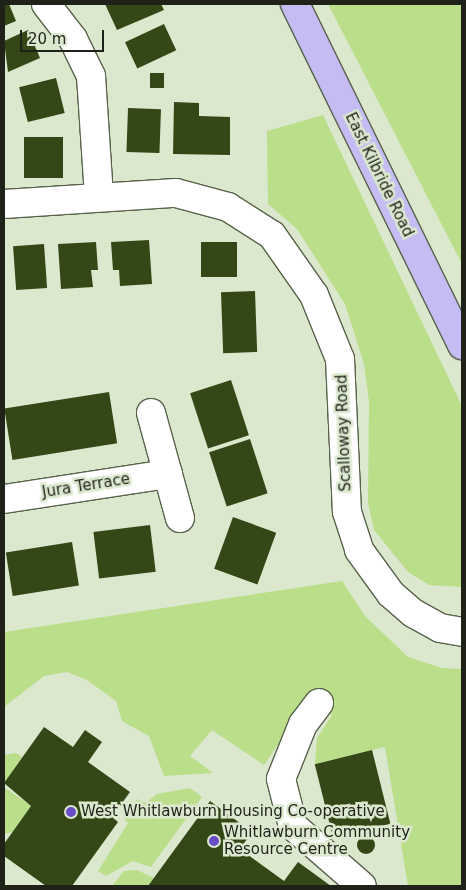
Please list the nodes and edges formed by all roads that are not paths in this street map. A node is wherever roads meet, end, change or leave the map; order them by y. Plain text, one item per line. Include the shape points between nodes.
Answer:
1 (46, 4) edge
2 (295, 4) edge
3 (99, 197) junction
4 (4, 204) edge
5 (462, 345) edge
6 (150, 414) dead end
7 (168, 474) junction
8 (4, 499) edge
9 (180, 518) dead end
10 (462, 632) edge
11 (319, 703) dead end
12 (362, 886) edge

1 - 3 street via 73,39 91,76
2 - 5 main road, East Kilbride Road
3 - 4 street, Scalloway Road
3 - 10 street, Scalloway Road via 176,193 204,199 254,222 289,255 314,295 340,359 347,512 359,550 390,594 413,613 440,628
6 - 7 street
7 - 8 street, Jura Terrace
7 - 9 street
11 - 12 street via 303,724 281,779 293,826

